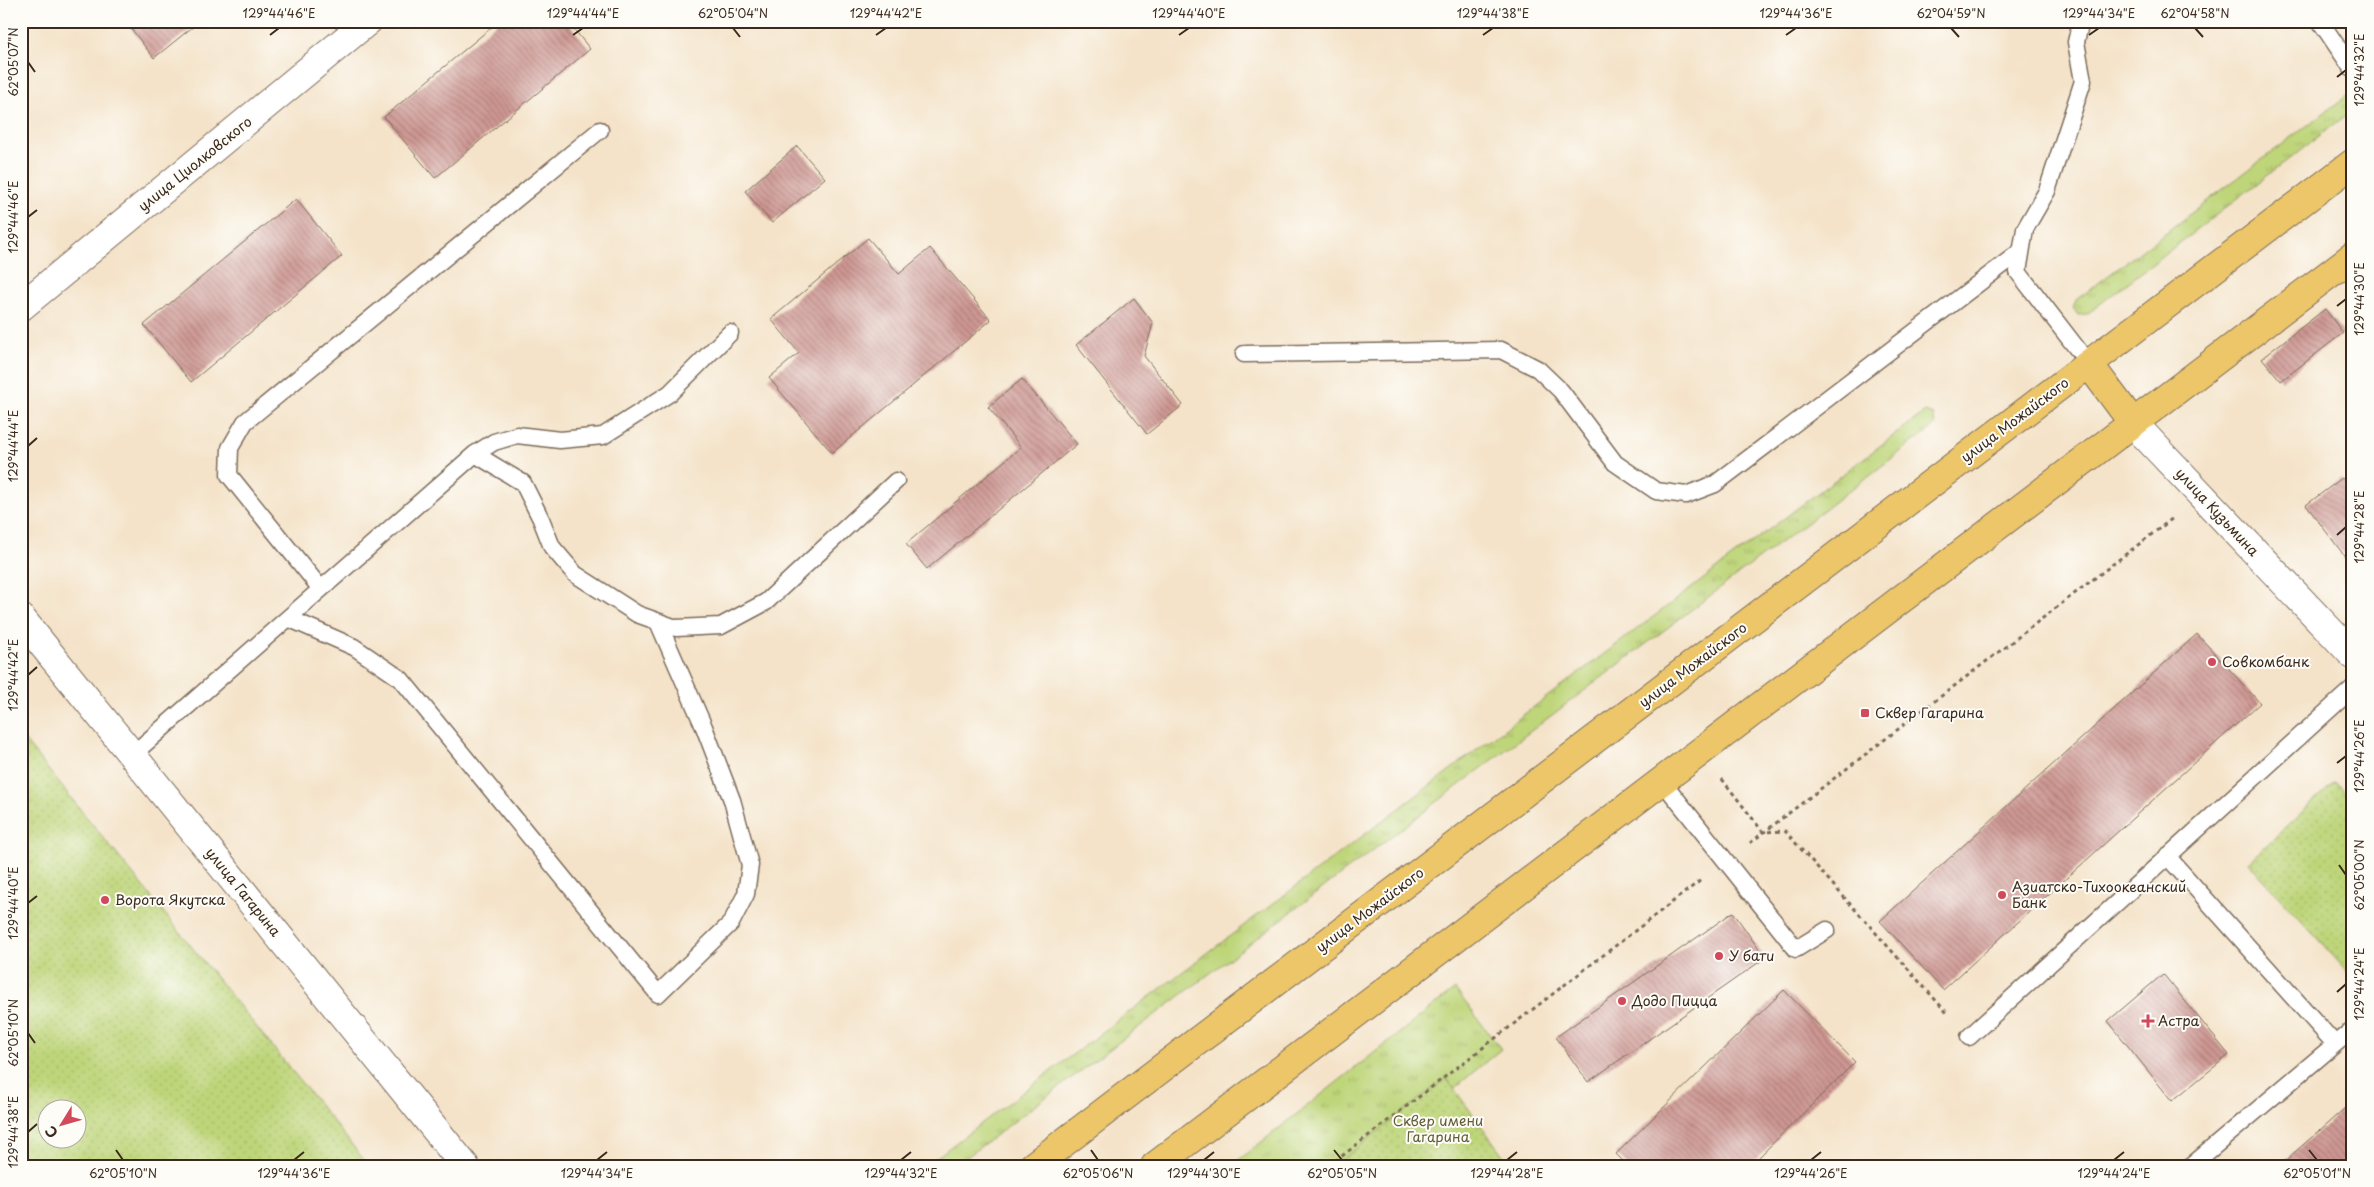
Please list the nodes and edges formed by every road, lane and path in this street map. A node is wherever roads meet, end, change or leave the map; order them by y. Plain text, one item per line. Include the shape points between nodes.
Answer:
1 (368, 21) edge
2 (2081, 21) edge
3 (2320, 21) edge
4 (2353, 70) edge
5 (600, 130) dead end
6 (2353, 164) edge
7 (2021, 251) junction
8 (2353, 256) edge
9 (21, 307) edge
10 (730, 333) dead end
11 (1244, 354) dead end
12 (2089, 364) junction
13 (2133, 423) junction
14 (475, 454) junction
15 (896, 481) dead end
16 (2202, 496) junction
17 (321, 589) junction
18 (21, 618) edge
19 (288, 618) junction
20 (658, 622) junction
21 (2353, 655) edge
22 (2353, 688) edge
23 (132, 755) junction
24 (1722, 778) dead end
25 (1662, 781) junction
26 (1763, 832) junction
27 (2167, 856) junction
28 (1726, 861) junction
29 (1827, 930) dead end
30 (2353, 1029) edge
31 (1969, 1037) joint
32 (2335, 1044) junction
33 (465, 1166) edge
34 (1033, 1166) edge
35 (1155, 1166) edge
36 (1328, 1166) edge
37 (2191, 1166) edge

1 - 9 street, улица Циолковского
2 - 7 lane via 2076,42 2084,81 2047,191 2025,229
3 - 4 lane
5 - 17 lane via 245,422 230,448 229,475
6 - 12 main road, улица Можайского
7 - 11 lane via 1715,484 1686,496 1656,491 1615,463 1561,391 1538,369 1501,350
7 - 12 lane via 2018,272
8 - 13 main road
10 - 14 lane via 670,393 604,436 560,440 517,435 494,442
12 - 13 main road, улица Кузьмина
12 - 34 main road, улица Можайского
13 - 16 street, улица Кузьмина
13 - 25 main road
14 - 17 lane
14 - 20 lane via 523,483 552,547 575,574 637,614
15 - 20 lane via 766,602 721,626 676,628
16 - 21 street, улица Кузьмина
16 - 26 path
17 - 19 lane
18 - 23 street, улица Гагарина
19 - 20 lane via 354,647 402,679 658,994 731,923 746,894 750,865 732,800
19 - 23 lane
22 - 27 lane
23 - 33 street, улица Гагарина
24 - 26 path
25 - 28 lane
25 - 35 main road
26 - 28 path
26 - 31 path via 1785,831
27 - 31 lane
27 - 32 lane
28 - 29 lane via 1796,949
28 - 36 path
30 - 32 lane
32 - 37 lane

